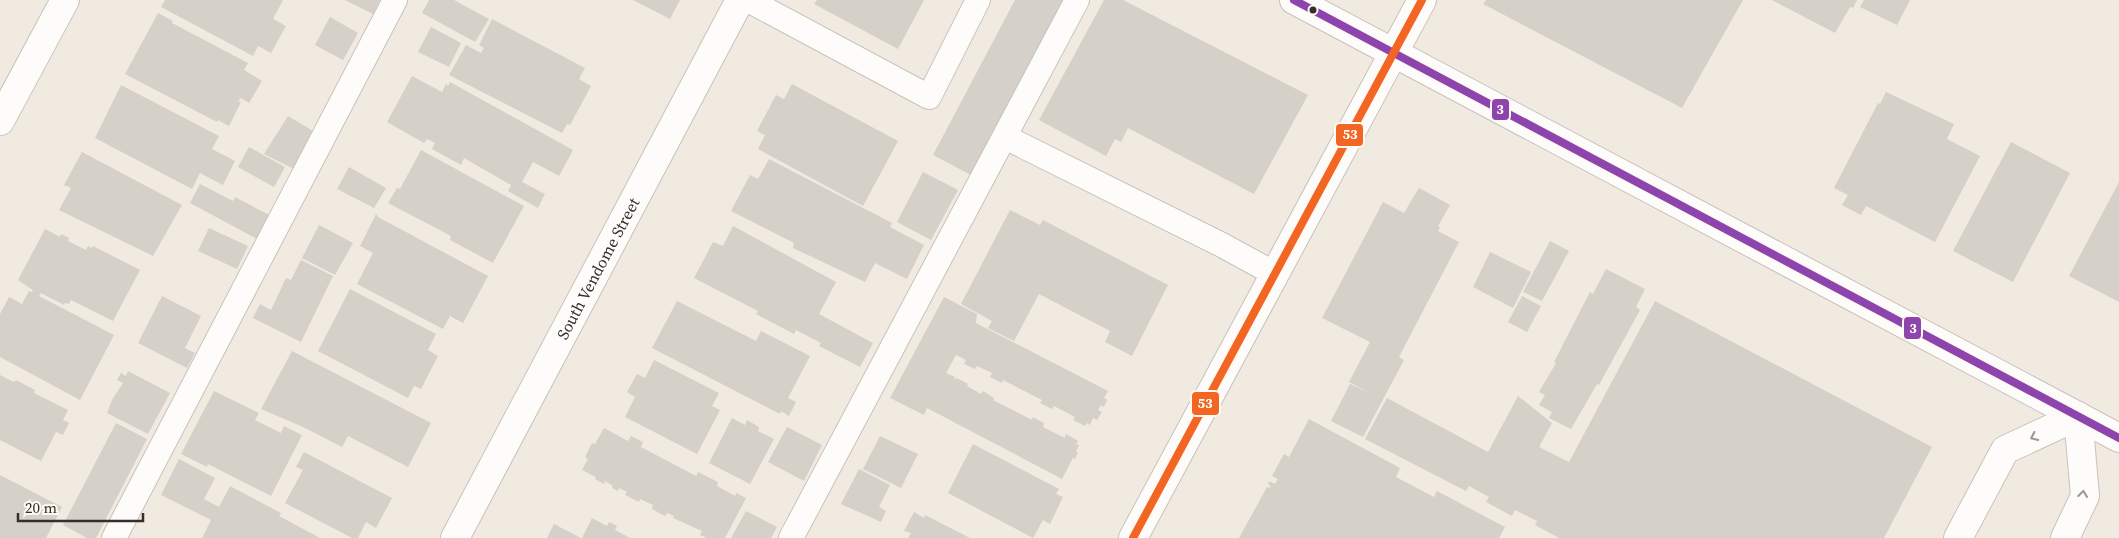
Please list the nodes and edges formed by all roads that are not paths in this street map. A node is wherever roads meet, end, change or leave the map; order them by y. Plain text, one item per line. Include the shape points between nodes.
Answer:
1 (65, 0) edge
2 (395, 0) edge
3 (740, 0) edge
4 (748, 0) edge
5 (978, 0) edge
6 (1077, 0) edge
7 (1294, 0) edge
8 (1422, 0) edge
9 (1394, 52) junction
10 (0, 121) edge
11 (1005, 137) junction
12 (1275, 274) junction
13 (2078, 416) junction
14 (2119, 438) edge
15 (114, 538) edge
16 (455, 538) edge
17 (791, 538) edge
18 (1133, 538) edge
19 (1958, 538) edge
20 (2065, 538) edge

1 - 10 street
2 - 15 lane
3 - 16 street, South Vendome Street
4 - 5 lane via 929,97
6 - 11 lane
7 - 9 street
8 - 9 street
9 - 12 street
9 - 13 street
11 - 12 lane
11 - 17 lane
12 - 18 street
13 - 14 street
13 -> 19 street via 2005,450
20 -> 13 street via 2085,496

